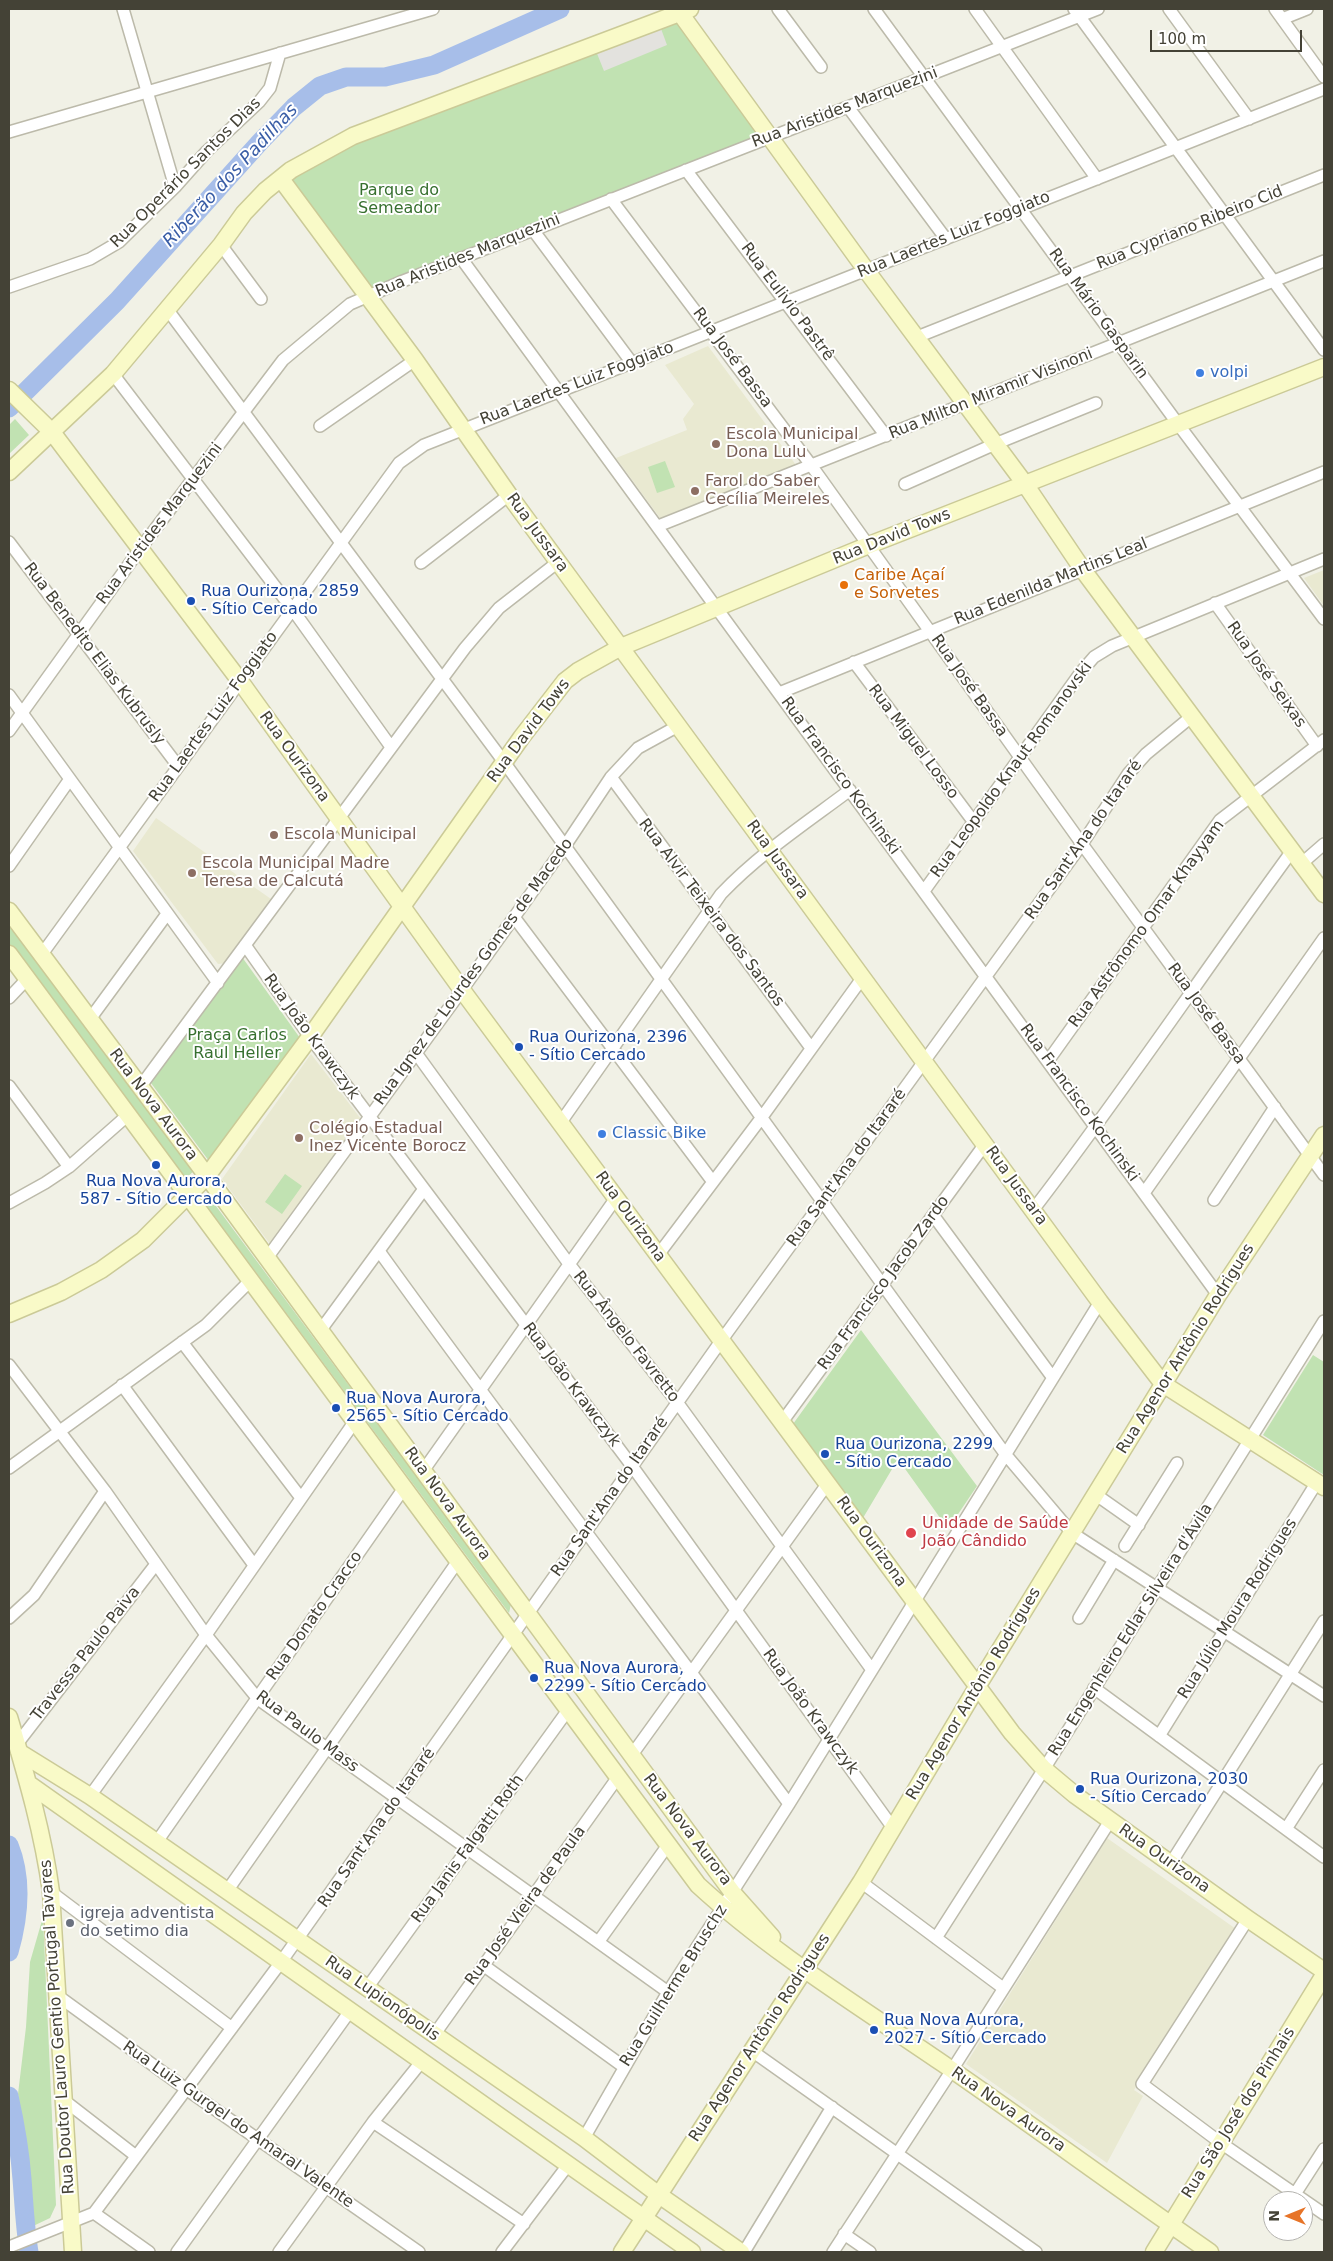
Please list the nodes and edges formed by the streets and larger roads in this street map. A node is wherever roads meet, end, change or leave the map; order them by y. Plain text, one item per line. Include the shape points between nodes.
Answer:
1 (123, 9) edge
2 (433, 9) edge
3 (778, 9) edge
4 (874, 9) edge
5 (975, 9) edge
6 (1098, 9) edge
7 (1169, 9) edge
8 (1275, 9) edge
9 (1307, 9) edge
10 (685, 11) edge
11 (1077, 12) edge
12 (403, 13) edge
13 (1282, 19) junction
14 (1003, 46) junction
15 (280, 53) junction
16 (821, 67) dead end
17 (924, 77) junction
18 (1324, 77) edge
19 (1324, 88) edge
20 (147, 92) junction
21 (848, 107) junction
22 (1249, 119) junction
23 (9, 132) edge
24 (769, 137) junction
25 (1175, 148) junction
26 (686, 170) junction
27 (1324, 175) edge
28 (281, 179) junction
29 (1096, 179) junction
30 (175, 187) junction
31 (611, 199) junction
32 (1020, 209) junction
33 (1224, 215) junction
34 (533, 230) junction
35 (946, 239) junction
36 (221, 245) junction
37 (461, 258) junction
38 (1324, 261) edge
39 (866, 270) junction
40 (1071, 276) junction
41 (1273, 282) junction
42 (9, 286) edge
43 (367, 296) junction
44 (261, 299) dead end
45 (787, 302) junction
46 (168, 309) junction
47 (712, 331) junction
48 (917, 337) junction
49 (1120, 342) junction
50 (1324, 350) edge
51 (415, 360) junction
52 (632, 363) junction
53 (1324, 367) edge
54 (114, 374) junction
55 (9, 390) edge
56 (558, 392) junction
57 (966, 403) junction
58 (1096, 403) dead end
59 (244, 412) junction
60 (1178, 424) junction
61 (320, 426) dead end
62 (463, 429) junction
63 (886, 436) junction
64 (47, 437) junction
65 (996, 444) junction
66 (812, 465) junction
67 (9, 472) edge
68 (1324, 472) edge
69 (194, 478) junction
70 (905, 484) dead end
71 (1025, 484) junction
72 (509, 495) junction
73 (1240, 506) junction
74 (658, 526) junction
75 (9, 542) edge
76 (341, 545) junction
77 (869, 545) junction
78 (140, 550) junction
79 (1324, 559) edge
80 (558, 562) junction
81 (421, 563) dead end
82 (1083, 570) junction
83 (1290, 573) junction
84 (1215, 603) junction
85 (717, 608) junction
86 (293, 610) junction
87 (1324, 618) edge
88 (930, 631) junction
89 (79, 634) junction
90 (1134, 637) junction
91 (621, 647) junction
92 (854, 662) junction
93 (441, 680) junction
94 (240, 681) junction
95 (779, 693) junction
96 (9, 695) edge
97 (22, 712) junction
98 (1191, 717) junction
99 (678, 726) junction
100 (9, 731) edge
101 (1320, 743) edge
102 (391, 747) junction
103 (1019, 756) junction
104 (504, 762) junction
105 (178, 766) junction
106 (611, 777) junction
107 (70, 779) junction
108 (850, 790) junction
109 (1252, 795) junction
110 (338, 818) junction
111 (973, 821) junction
112 (1082, 844) junction
113 (1324, 844) edge
114 (565, 846) junction
115 (119, 847) junction
116 (770, 850) junction
117 (1296, 857) junction
118 (9, 866) edge
119 (924, 891) junction
120 (1324, 894) edge
121 (403, 906) junction
122 (9, 911) edge
123 (709, 911) junction
124 (168, 914) junction
125 (514, 917) junction
126 (1143, 928) junction
127 (1324, 938) edge
128 (245, 946) junction
129 (9, 954) edge
130 (42, 954) junction
131 (863, 976) junction
132 (986, 976) junction
133 (28, 979) junction
134 (662, 979) junction
135 (218, 983) junction
136 (462, 990) junction
137 (1190, 992) junction
138 (9, 998) edge
139 (90, 1019) junction
140 (102, 1036) junction
141 (310, 1038) junction
142 (613, 1048) junction
143 (812, 1048) junction
144 (416, 1053) junction
145 (83, 1054) junction
146 (117, 1056) junction
147 (1239, 1058) junction
148 (924, 1061) junction
149 (1048, 1061) junction
150 (99, 1076) junction
151 (9, 1086) edge
152 (140, 1087) junction
153 (1275, 1108) junction
154 (128, 1115) junction
155 (370, 1117) junction
156 (762, 1117) junction
157 (561, 1122) junction
158 (1096, 1128) junction
159 (1324, 1135) edge
160 (986, 1144) junction
161 (1310, 1157) junction
162 (69, 1167) junction
163 (1324, 1175) edge
164 (207, 1176) junction
165 (714, 1182) junction
166 (424, 1189) junction
167 (1144, 1192) junction
168 (188, 1195) junction
169 (616, 1198) junction
170 (823, 1200) junction
171 (1214, 1200) dead end
172 (9, 1203) edge
173 (1033, 1210) junction
174 (933, 1215) junction
175 (379, 1251) junction
176 (658, 1255) junction
177 (267, 1258) junction
178 (569, 1264) junction
179 (251, 1280) junction
180 (882, 1283) junction
181 (1218, 1295) junction
182 (1100, 1302) junction
183 (9, 1314) edge
184 (1324, 1321) edge
185 (526, 1324) junction
186 (320, 1331) junction
187 (721, 1341) junction
188 (182, 1342) junction
189 (9, 1365) edge
190 (348, 1369) junction
191 (1053, 1378) junction
192 (1163, 1384) junction
193 (122, 1385) junction
194 (328, 1385) junction
195 (479, 1391) junction
196 (677, 1402) junction
197 (355, 1421) junction
198 (782, 1422) junction
199 (60, 1432) junction
200 (1250, 1440) junction
201 (1006, 1455) junction
202 (1177, 1463) dead end
203 (632, 1466) junction
204 (9, 1468) edge
205 (423, 1471) junction
206 (828, 1483) junction
207 (1321, 1484) edge
208 (404, 1488) junction
209 (105, 1491) junction
210 (1095, 1494) junction
211 (301, 1498) junction
212 (1139, 1524) junction
213 (586, 1530) junction
214 (1072, 1532) junction
215 (782, 1546) junction
216 (1125, 1546) dead end
217 (1114, 1560) junction
218 (458, 1561) junction
219 (156, 1564) junction
220 (254, 1565) junction
221 (1157, 1588) junction
222 (914, 1602) junction
223 (736, 1610) junction
224 (527, 1614) junction
225 (9, 1618) edge
226 (1079, 1618) dead end
227 (1324, 1621) edge
228 (1224, 1632) junction
229 (206, 1635) junction
230 (513, 1635) junction
231 (872, 1670) junction
232 (691, 1672) junction
233 (1291, 1675) junction
234 (977, 1688) junction
235 (1094, 1688) junction
236 (1324, 1696) edge
237 (258, 1699) junction
238 (568, 1710) junction
239 (9, 1717) edge
240 (1160, 1736) junction
241 (829, 1739) junction
242 (18, 1748) junction
243 (327, 1748) junction
244 (631, 1756) junction
245 (1044, 1769) junction
246 (1324, 1770) edge
247 (618, 1777) junction
248 (1223, 1783) junction
249 (29, 1784) junction
250 (90, 1796) junction
251 (398, 1798) junction
252 (789, 1804) junction
253 (1110, 1821) junction
254 (893, 1828) junction
255 (1286, 1829) junction
256 (156, 1843) junction
257 (668, 1845) junction
258 (469, 1849) junction
259 (1324, 1857) edge
260 (1171, 1864) junction
261 (861, 1882) junction
262 (227, 1891) junction
263 (51, 1892) junction
264 (732, 1892) junction
265 (533, 1895) junction
266 (722, 1908) junction
267 (1248, 1919) junction
268 (936, 1938) junction
269 (297, 1940) junction
270 (599, 1941) junction
271 (281, 1962) junction
272 (484, 1965) junction
273 (804, 1968) junction
274 (1324, 1973) edge
275 (367, 1988) junction
276 (1003, 1988) junction
277 (668, 1992) junction
278 (58, 1996) junction
279 (350, 2011) junction
280 (232, 2028) junction
281 (434, 2034) junction
282 (752, 2051) junction
283 (422, 2061) junction
284 (624, 2067) junction
285 (952, 2070) junction
286 (186, 2089) junction
287 (65, 2101) junction
288 (832, 2107) junction
289 (374, 2122) junction
290 (584, 2138) junction
291 (257, 2139) junction
292 (1221, 2143) junction
293 (1324, 2149) edge
294 (898, 2153) junction
295 (136, 2156) junction
296 (568, 2165) junction
297 (327, 2187) junction
298 (1291, 2191) edge
299 (1297, 2191) edge
300 (659, 2195) junction
301 (1313, 2206) edge
302 (94, 2213) junction
303 (1324, 2214) edge
304 (644, 2219) junction
305 (72, 2220) junction
306 (524, 2224) junction
307 (1170, 2225) junction
308 (844, 2234) junction
309 (9, 2247) edge
310 (74, 2252) edge
311 (149, 2252) edge
312 (177, 2252) edge
313 (279, 2252) edge
314 (419, 2252) edge
315 (502, 2252) edge
316 (622, 2252) edge
317 (692, 2252) edge
318 (742, 2252) edge
319 (833, 2252) edge
320 (870, 2252) edge
321 (1036, 2252) edge
322 (1154, 2252) edge
323 (1210, 2252) edge

1 - 20 street
2 - 12 street
3 - 16 street
4 - 17 street, Rua Mário Gasparin
5 - 14 street
6 - 11 street, Rua Aristides Marquezini
7 - 22 street
8 - 13 street
9 - 13 street
10 - 24 street
10 - 28 street via 354,136 291,170
11 - 14 street, Rua Aristides Marquezini
11 - 25 street
12 - 15 street
13 - 18 street
14 - 17 street, Rua Aristides Marquezini
14 - 29 street
15 - 20 street
15 - 30 street, Rua Operário Santos Dias via 274,78 265,96 207,151
17 - 21 street, Rua Aristides Marquezini
17 - 32 street, Rua Mário Gasparin
19 - 22 street, Rua Laertes Luiz Foggiato
20 - 23 street
20 - 30 street
21 - 24 street, Rua Aristides Marquezini
21 - 35 street
22 - 25 street, Rua Laertes Luiz Foggiato
24 - 26 street, Rua Aristides Marquezini
24 - 39 street
25 - 29 street, Rua Laertes Luiz Foggiato
25 - 33 street
26 - 31 street, Rua Aristides Marquezini
26 - 45 street, Rua Eulivio Pastrê
27 - 33 street, Rua Cypriano Ribeiro Cid
28 - 36 street via 244,213
28 - 43 street, Rua Jussara
29 - 32 street, Rua Laertes Luiz Foggiato
30 - 42 street, Rua Operário Santos Dias via 110,249 90,259
31 - 34 street, Rua Aristides Marquezini
31 - 47 street, Rua José Bassa
32 - 35 street, Rua Laertes Luiz Foggiato
32 - 40 street, Rua Mário Gasparin
33 - 40 street, Rua Cypriano Ribeiro Cid
33 - 41 street
34 - 37 street, Rua Aristides Marquezini
34 - 52 street
35 - 39 street, Rua Laertes Luiz Foggiato
36 - 44 street
36 - 46 street
37 - 43 street, Rua Aristides Marquezini
37 - 56 street, Rua Francisco Kochinski
38 - 41 street, Rua Milton Miramir Visinoni
39 - 45 street, Rua Laertes Luiz Foggiato
39 - 48 street
40 - 48 street, Rua Cypriano Ribeiro Cid
40 - 49 street, Rua Mário Gasparin
41 - 49 street, Rua Milton Miramir Visinoni
41 - 50 street
43 - 51 street, Rua Jussara
43 - 59 street, Rua Aristides Marquezini via 350,304 283,360
45 - 47 street, Rua Laertes Luiz Foggiato
45 - 63 street, Rua Eulivio Pastrê
46 - 54 street
46 - 59 street
47 - 52 street, Rua Laertes Luiz Foggiato
47 - 66 street, Rua José Bassa
48 - 57 street
49 - 57 street, Rua Milton Miramir Visinoni
49 - 60 street, Rua Mário Gasparin
51 - 61 street
51 - 62 street, Rua Jussara
52 - 56 street, Rua Laertes Luiz Foggiato
53 - 60 street, Rua David Tows
54 - 64 street
54 - 69 street
55 - 64 street, Rua Ourizona via 33,414
56 - 62 street, Rua Laertes Luiz Foggiato
56 - 74 street, Rua Francisco Kochinski
57 - 63 street, Rua Milton Miramir Visinoni
57 - 65 street
58 - 65 street
59 - 69 street, Rua Aristides Marquezini
59 - 76 street
60 - 71 street, Rua David Tows
60 - 73 street, Rua Mário Gasparin
62 - 72 street, Rua Jussara
62 - 76 street, Rua Laertes Luiz Foggiato via 424,445 399,464
63 - 66 street, Rua Milton Miramir Visinoni
64 - 67 street
64 - 78 street, Rua Ourizona via 64,447
65 - 70 street
65 - 71 street
66 - 74 street, Rua Milton Miramir Visinoni
66 - 77 street, Rua José Bassa
68 - 73 street, Rua Edenilda Martins Leal
69 - 78 street, Rua Aristides Marquezini
69 - 86 street
71 - 77 street, Rua David Tows
71 - 82 street
72 - 80 street, Rua Jussara
72 - 81 street
73 - 82 street, Rua Edenilda Martins Leal
73 - 83 street, Rua Mário Gasparin
74 - 85 street, Rua Francisco Kochinski
75 - 89 street, Rua Benedito Elias Kubrusly
76 - 86 street, Rua Laertes Luiz Foggiato
76 - 93 street
77 - 85 street, Rua David Tows
77 - 88 street, Rua José Bassa
78 - 89 street, Rua Aristides Marquezini
78 - 94 street, Rua Ourizona
79 - 83 street, Rua Leopoldo Knaut Romanovski
80 - 91 street, Rua Jussara
80 - 93 street via 499,608
82 - 88 street, Rua Edenilda Martins Leal
82 - 90 street
83 - 84 street, Rua Leopoldo Knaut Romanovski
83 - 87 street, Rua Mário Gasparin
84 - 90 street, Rua Leopoldo Knaut Romanovski
84 - 101 street, Rua José Seixas
85 - 91 street, Rua David Tows
85 - 95 street, Rua Francisco Kochinski
86 - 94 street, Rua Laertes Luiz Foggiato
86 - 102 street
88 - 92 street, Rua Edenilda Martins Leal
88 - 103 street, Rua José Bassa
89 - 97 street, Rua Aristides Marquezini
89 - 105 street, Rua Benedito Elias Kubrusly
90 - 98 street
90 - 103 street, Rua Leopoldo Knaut Romanovski via 1094,657
91 - 99 street, Rua Jussara
91 - 104 street, Rua David Tows via 565,681
92 - 95 street, Rua Edenilda Martins Leal
92 - 111 street, Rua Miguel Losso
93 - 102 street
93 - 104 street
94 - 105 street, Rua Laertes Luiz Foggiato
94 - 110 street, Rua Ourizona
95 - 108 street, Rua Francisco Kochinski
96 - 97 street
97 - 100 street, Rua Aristides Marquezini
97 - 107 street
98 - 109 street
98 - 112 street, Rua Sant'Ana do Itararé via 1146,754 1128,774
99 - 106 street, Rua Ignez de Lourdes Gomes de Macedo via 638,748
99 - 116 street, Rua Jussara
101 - 109 street, Rua Astrônomo Omar Khayyam
102 - 110 street
103 - 111 street, Rua Leopoldo Knaut Romanovski
103 - 112 street, Rua José Bassa
104 - 114 street
104 - 121 street, Rua David Tows
105 - 115 street, Rua Laertes Luiz Foggiato
106 - 114 street, Rua Ignez de Lourdes Gomes de Macedo
106 - 123 street, Rua Alvir Teixeira dos Santos
107 - 115 street
107 - 118 street
108 - 116 street
108 - 119 street, Rua Francisco Kochinski
109 - 117 street
109 - 126 street, Rua Astrônomo Omar Khayyam via 1220,820
110 - 121 street, Rua Ourizona
110 - 128 street
111 - 119 street, Rua Leopoldo Knaut Romanovski
112 - 126 street, Rua José Bassa
112 - 132 street, Rua Sant'Ana do Itararé
113 - 117 street
114 - 125 street, Rua Ignez de Lourdes Gomes de Macedo
114 - 134 street
115 - 124 street
115 - 130 street, Rua Laertes Luiz Foggiato
116 - 123 street via 721,894
116 - 131 street, Rua Jussara
117 - 120 street
117 - 137 street
119 - 132 street, Rua Francisco Kochinski
121 - 136 street, Rua Ourizona
121 - 141 street, Rua David Tows
122 - 130 street, Rua Nova Aurora
123 - 134 street
123 - 143 street, Rua Alvir Teixeira dos Santos
124 - 135 street
124 - 139 street
125 - 136 street, Rua Ignez de Lourdes Gomes de Macedo
125 - 142 street
126 - 137 street, Rua José Bassa
126 - 149 street, Rua Astrônomo Omar Khayyam
127 - 147 street
128 - 135 street
128 - 141 street, Rua João Krawczyk
129 - 133 street, Rua Nova Aurora
130 - 139 street, Rua Nova Aurora
131 - 143 street
131 - 148 street, Rua Jussara
132 - 148 street, Rua Sant'Ana do Itararé
132 - 149 street, Rua Francisco Kochinski
133 - 138 street
133 - 145 street, Rua Nova Aurora
134 - 142 street
134 - 156 street
135 - 152 street
136 - 144 street, Rua Ignez de Lourdes Gomes de Macedo
136 - 157 street, Rua Ourizona
137 - 147 street, Rua José Bassa
137 - 158 street
139 - 140 street, Rua Nova Aurora
140 - 145 street via 97,1052 89,1056
140 - 146 street, Rua Nova Aurora
141 - 155 street, Rua João Krawczyk
141 - 164 street, Rua David Tows
142 - 157 street
142 - 165 street
143 - 156 street
144 - 155 street, Rua Ignez de Lourdes Gomes de Macedo
144 - 178 street, Rua Ângelo Favretto
145 - 150 street, Rua Nova Aurora
146 - 150 street via 106,1060
146 - 152 street, Rua Nova Aurora
147 - 153 street, Rua José Bassa
147 - 167 street
148 - 160 street, Rua Jussara
148 - 170 street, Rua Sant'Ana do Itararé
149 - 158 street, Rua Francisco Kochinski
150 - 154 street, Rua Nova Aurora
151 - 162 street
152 - 164 street, Rua Nova Aurora
153 - 161 street, Rua José Bassa
153 - 171 street
154 - 162 street
154 - 168 street, Rua Nova Aurora
155 - 166 street, Rua João Krawczyk
155 - 177 street, Rua Ignez de Lourdes Gomes de Macedo
156 - 165 street
156 - 170 street
157 - 169 street, Rua Ourizona
158 - 167 street, Rua Francisco Kochinski
158 - 173 street
159 - 161 street, Rua Agenor Antônio Rodrigues
160 - 173 street, Rua Jussara
160 - 174 street, Rua Francisco Jacob Zardo
161 - 163 street, Rua José Bassa
161 - 181 street, Rua Agenor Antônio Rodrigues
162 - 172 street
164 - 168 street, Rua David Tows
164 - 177 street, Rua Nova Aurora
165 - 176 street
166 - 175 street
166 - 185 street, Rua João Krawczyk
167 - 181 street, Rua Francisco Kochinski
168 - 179 street, Rua Nova Aurora
168 - 183 street, Rua David Tows via 143,1240 101,1270 61,1292
169 - 176 street, Rua Ourizona
169 - 178 street
170 - 180 street
170 - 187 street, Rua Sant'Ana do Itararé
173 - 182 street, Rua Jussara
174 - 180 street, Rua Francisco Jacob Zardo
174 - 191 street
175 - 186 street
175 - 195 street
176 - 187 street, Rua Ourizona
177 - 186 street, Rua Nova Aurora
178 - 185 street
178 - 196 street, Rua Ângelo Favretto
179 - 188 street via 206,1325
179 - 194 street, Rua Nova Aurora
180 - 198 street, Rua Francisco Jacob Zardo
180 - 201 street
181 - 192 street, Rua Agenor Antônio Rodrigues
182 - 191 street, Rua Guilherme Bruschz
182 - 192 street, Rua Jussara
184 - 200 street, Rua Engenheiro Edlar Silveira d'Ávila
185 - 195 street
185 - 203 street, Rua João Krawczyk
186 - 190 street, Rua Nova Aurora
187 - 196 street, Rua Sant'Ana do Itararé
187 - 198 street, Rua Ourizona
188 - 193 street
188 - 211 street
189 - 199 street, Rua Paulo Mass
190 - 194 street
190 - 205 street, Rua Nova Aurora
191 - 201 street, Rua Guilherme Bruschz
192 - 200 street, Rua Jussara
192 - 210 street, Rua Agenor Antônio Rodrigues
193 - 199 street
193 - 220 street
194 - 197 street, Rua Nova Aurora
195 - 205 street
195 - 213 street
196 - 203 street, Rua Sant'Ana do Itararé
196 - 215 street, Rua Ângelo Favretto
197 - 208 street, Rua Nova Aurora
197 - 211 street
198 - 206 street, Rua Ourizona
199 - 204 street
199 - 209 street, Rua Paulo Mass
200 - 207 street, Rua Jussara
200 - 221 street, Rua Engenheiro Edlar Silveira d'Ávila
201 - 214 street
201 - 222 street, Rua Guilherme Bruschz
202 - 212 street
203 - 213 street, Rua Sant'Ana do Itararé
203 - 223 street, Rua João Krawczyk
205 - 224 street, Rua Nova Aurora
206 - 215 street
206 - 222 street, Rua Ourizona
207 - 228 street, Rua Júlio Moura Rodrigues
208 - 218 street, Rua Nova Aurora
208 - 237 street, Rua Donato Cracco
209 - 219 street, Rua Paulo Mass
209 - 225 street via 34,1596
210 - 212 street
210 - 214 street, Rua Agenor Antônio Rodrigues
211 - 220 street
212 - 216 street
213 - 224 street, Rua Sant'Ana do Itararé
213 - 232 street
214 - 217 street
214 - 234 street, Rua Agenor Antônio Rodrigues
215 - 223 street
215 - 231 street, Rua Ângelo Favretto
217 - 221 street
217 - 226 street
218 - 230 street, Rua Nova Aurora
218 - 243 street
219 - 229 street, Rua Paulo Mass
219 - 242 street, Travessa Paulo Paiva
220 - 229 street
221 - 228 street
221 - 235 street, Rua Engenheiro Edlar Silveira d'Ávila
222 - 231 street, Rua Guilherme Bruschz
222 - 234 street, Rua Ourizona
223 - 232 street
223 - 241 street, Rua João Krawczyk
224 - 230 street, Rua Sant'Ana do Itararé
224 - 244 street, Rua Nova Aurora
227 - 233 street
228 - 233 street
228 - 240 street, Rua Júlio Moura Rodrigues
229 - 237 street, Rua Paulo Mass
229 - 250 street
230 - 238 street, Rua Nova Aurora
230 - 251 street, Rua Sant'Ana do Itararé
231 - 241 street, Rua Guilherme Bruschz
232 - 244 street
232 - 252 street
233 - 236 street
233 - 248 street
234 - 245 street, Rua Ourizona
234 - 254 street, Rua Agenor Antônio Rodrigues
235 - 240 street
235 - 245 street, Rua Engenheiro Edlar Silveira d'Ávila
237 - 243 street, Rua Paulo Mass
237 - 256 street, Rua Donato Cracco
238 - 247 street, Rua Nova Aurora
238 - 258 street, Rua Janis Falgatti Roth
239 - 242 street, Rua Doutor Lauro Gentio Portugal Tavares
240 - 248 street
241 - 252 street, Rua Guilherme Bruschz
241 - 254 street, Rua João Krawczyk
242 - 249 street, Rua Doutor Lauro Gentio Portugal Tavares
242 - 250 street, Rua Lupionópolis
243 - 251 street, Rua Paulo Mass
243 - 262 street
244 - 264 street, Rua Nova Aurora
245 - 253 street, Rua Ourizona
245 - 268 street, Rua Engenheiro Edlar Silveira d'Ávila
246 - 255 street
247 - 257 street, Rua Nova Aurora
247 - 265 street, Rua José Vieira de Paula
248 - 255 street
248 - 260 street
249 - 263 street, Rua Doutor Lauro Gentio Portugal Tavares via 46,1854
249 - 271 street, Rua Lupionópolis
250 - 256 street, Rua Lupionópolis
251 - 258 street, Rua Paulo Mass
251 - 269 street, Rua Sant'Ana do Itararé
252 - 264 street, Rua Guilherme Bruschz
253 - 260 street, Rua Ourizona
253 - 276 street
254 - 261 street, Rua Agenor Antônio Rodrigues
255 - 259 street
256 - 262 street, Rua Lupionópolis
257 - 266 street, Rua Nova Aurora via 698,1885
257 - 270 street, Rua Nova Aurora
258 - 265 street, Rua Paulo Mass
258 - 275 street, Rua Janis Falgatti Roth
260 - 267 street, Rua Ourizona
261 - 268 street
261 - 273 street, Rua Agenor Antônio Rodrigues
262 - 269 street, Rua Lupionópolis
263 - 278 street, Rua Doutor Lauro Gentio Portugal Tavares
263 - 280 street
264 - 266 street, Rua Guilherme Bruschz
264 - 273 street, Rua Nova Aurora
265 - 270 street, Rua Paulo Mass
265 - 272 street, Rua José Vieira de Paula
266 - 273 street, Rua Nova Aurora
266 - 277 street, Rua Guilherme Bruschz
267 - 274 street, Rua Ourizona
267 - 292 street via 1142,2084
268 - 276 street
269 - 271 street, Rua Sant'Ana do Itararé
269 - 275 street, Rua Lupionópolis
270 - 277 street, Rua Paulo Mass
271 - 279 street, Rua Lupionópolis
271 - 280 street, Rua Sant'Ana do Itararé
272 - 281 street, Rua José Vieira de Paula
272 - 284 street
273 - 282 street, Rua Agenor Antônio Rodrigues
273 - 285 street, Rua Nova Aurora
274 - 292 street, Rua São José dos Pinhais
275 - 281 street, Rua Lupionópolis
276 - 285 street
277 - 284 street, Rua Guilherme Bruschz
278 - 286 street, Rua Luiz Gurgel do Amaral Valente
278 - 287 street, Rua Doutor Lauro Gentio Portugal Tavares
279 - 283 street, Rua Lupionópolis
279 - 291 street
280 - 286 street, Rua Sant'Ana do Itararé
281 - 290 street, Rua Lupionópolis
282 - 288 street
282 - 300 street, Rua Agenor Antônio Rodrigues
283 - 289 street
283 - 296 street, Rua Lupionópolis
284 - 290 street, Rua Guilherme Bruschz
285 - 294 street
285 - 307 street, Rua Nova Aurora
286 - 291 street, Rua Luiz Gurgel do Amaral Valente
286 - 295 street, Rua Sant'Ana do Itararé
287 - 295 street
287 - 305 street, Rua Doutor Lauro Gentio Portugal Tavares
288 - 294 street
288 - 318 street
289 - 297 street
289 - 306 street
290 - 300 street, Rua Lupionópolis
291 - 297 street, Rua Luiz Gurgel do Amaral Valente
291 - 312 street
292 - 298 street
292 - 307 street, Rua São José dos Pinhais
293 - 299 street
294 - 308 street
294 - 321 street
295 - 302 street, Rua Sant'Ana do Itararé
296 - 304 street, Rua Lupionópolis
296 - 306 street
297 - 313 street
297 - 314 street, Rua Luiz Gurgel do Amaral Valente
300 - 304 street, Rua Agenor Antônio Rodrigues
300 - 318 street, Rua Lupionópolis
301 - 303 street
302 - 305 street
302 - 311 street
304 - 316 street, Rua Agenor Antônio Rodrigues
304 - 317 street, Rua Lupionópolis
305 - 309 street
305 - 310 street, Rua Doutor Lauro Gentio Portugal Tavares
306 - 315 street
307 - 322 street, Rua São José dos Pinhais
307 - 323 street, Rua Nova Aurora
308 - 319 street
308 - 320 street

